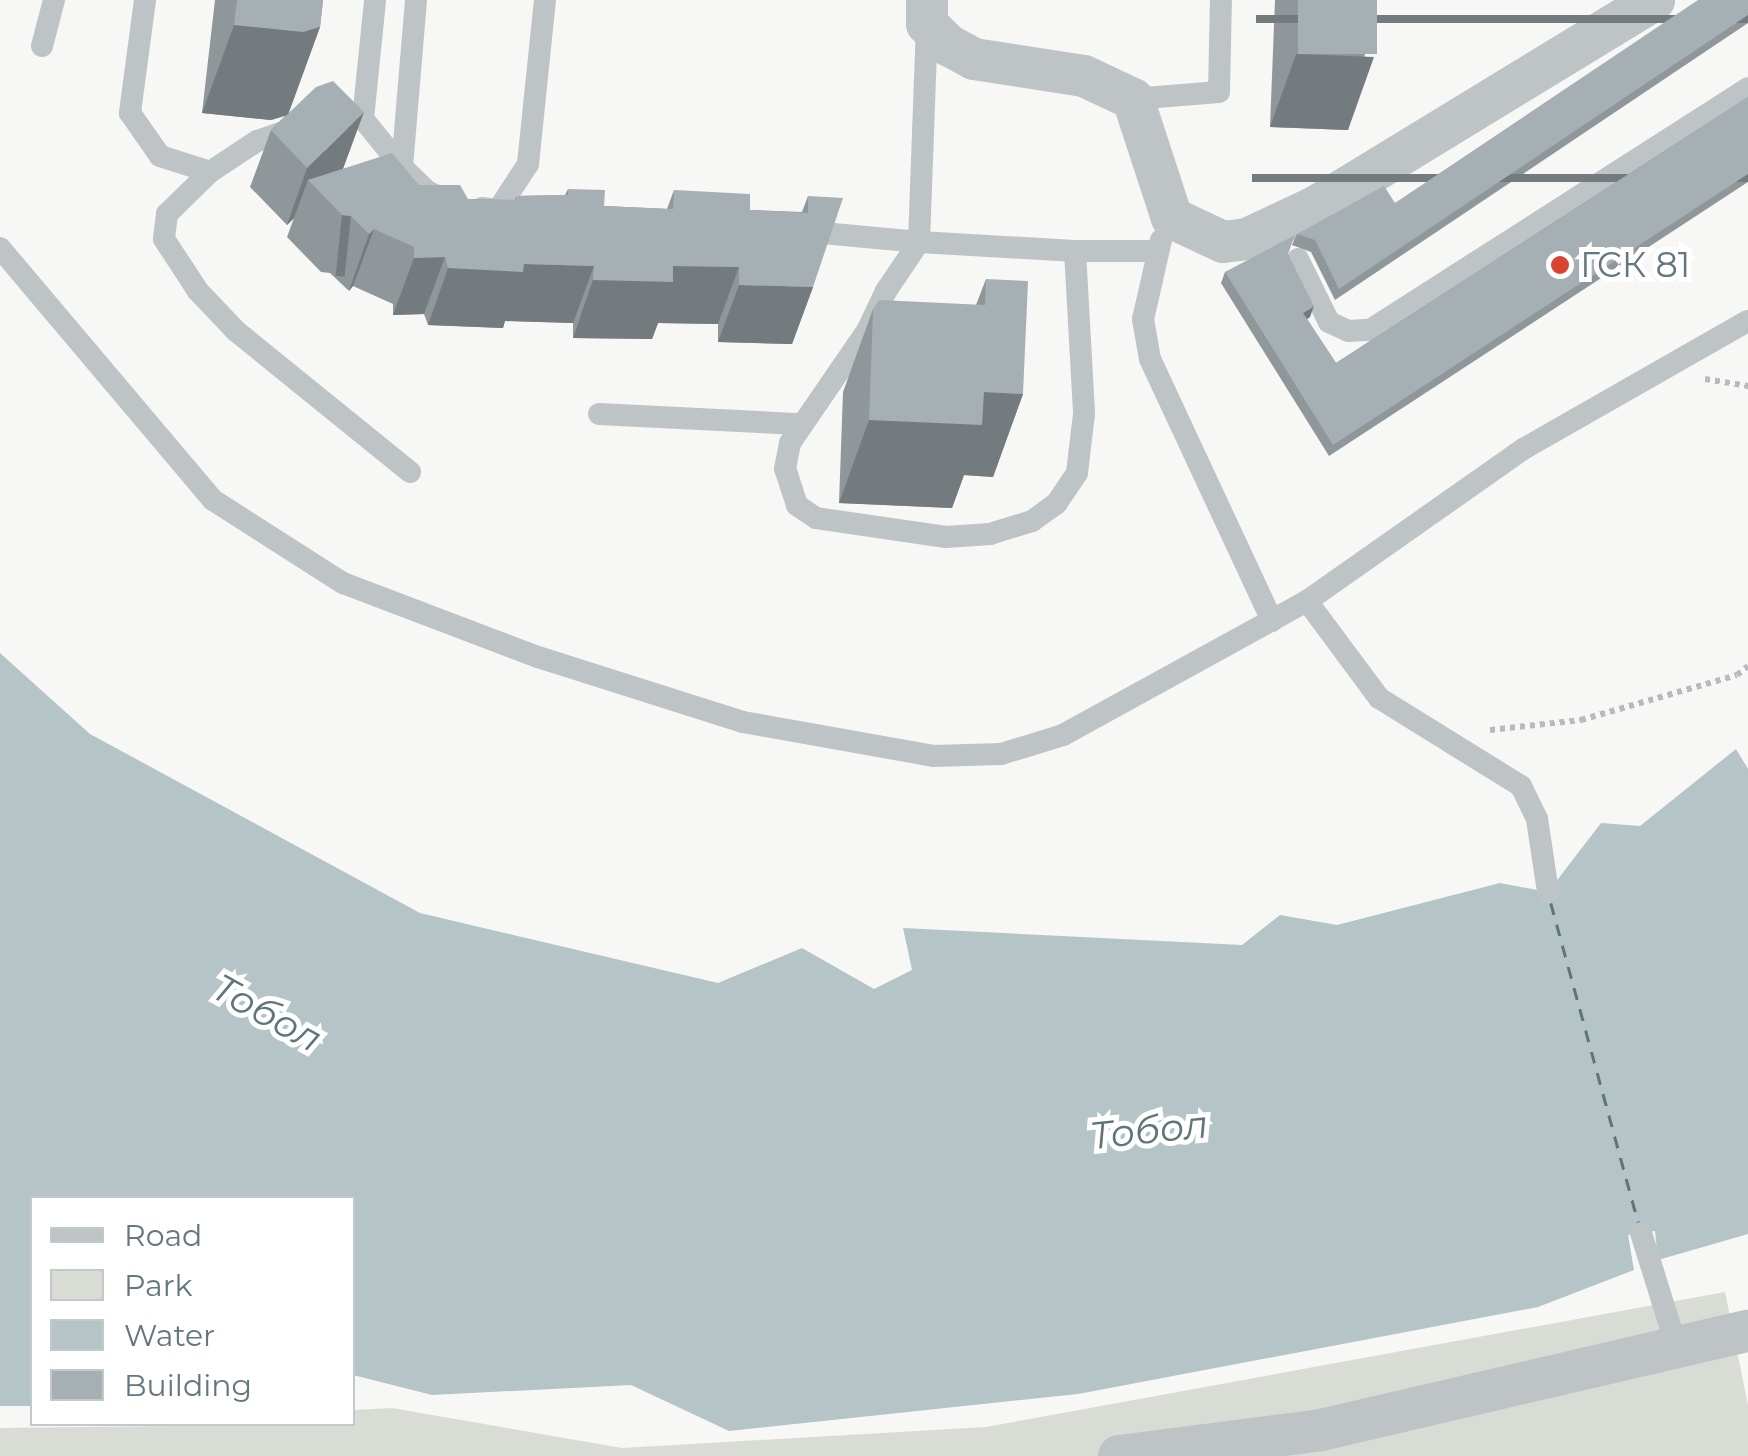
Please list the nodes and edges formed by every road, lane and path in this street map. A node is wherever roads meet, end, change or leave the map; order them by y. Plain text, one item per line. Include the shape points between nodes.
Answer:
1 (54, 0) edge
2 (145, 0) edge
3 (375, 0) edge
4 (416, 0) edge
5 (544, 0) edge
6 (1221, 0) edge
7 (1654, 0) edge
8 (927, 12) edge
9 (42, 46) dead end
10 (1748, 88) edge
11 (1134, 99) junction
12 (363, 119) junction
13 (402, 167) junction
14 (210, 172) junction
15 (784, 229) edge
16 (1164, 235) junction
17 (920, 242) junction
18 (0, 248) edge
19 (1075, 251) junction
20 (1298, 260) dead end
21 (1748, 321) edge
22 (599, 414) dead end
23 (799, 424) junction
24 (410, 472) dead end
25 (1307, 601) junction
26 (1272, 621) junction
27 (1748, 669) edge
28 (1485, 729) dead end
29 (1548, 892) dead end
30 (1641, 1232) dead end
31 (1746, 1339) edge
32 (1677, 1348) junction
33 (1119, 1456) edge

1 - 9 lane
2 - 14 lane via 130,113 160,156
3 - 12 lane
4 - 13 lane
5 - 13 lane via 528,164 498,210 458,206 428,192
6 - 11 lane via 1219,92
7 - 16 street via 1316,206 1246,239
8 - 11 street via 948,46 974,60 1084,76
8 - 17 lane
10 - 20 lane via 1370,330 1348,331 1329,322
11 - 16 street
12 - 13 lane
12 - 14 lane via 324,118 257,141
14 - 24 lane via 167,214 164,239 236,331
15 - 17 lane
16 - 19 lane
16 - 26 lane via 1143,319 1150,360
17 - 19 lane
17 - 23 lane
18 - 26 lane via 212,500 344,583 538,657 743,722 934,756 1001,754 1063,735
19 - 23 lane via 1084,414 1077,473 1057,503 1032,521 990,534 946,537 816,518 797,506 784,468
21 - 25 lane via 1525,448
22 - 23 lane
25 - 26 lane
25 - 29 lane via 1379,698 1522,786 1537,819
27 - 28 path via 1581,720
30 - 32 lane
31 - 32 street
32 - 33 street via 1321,1430

